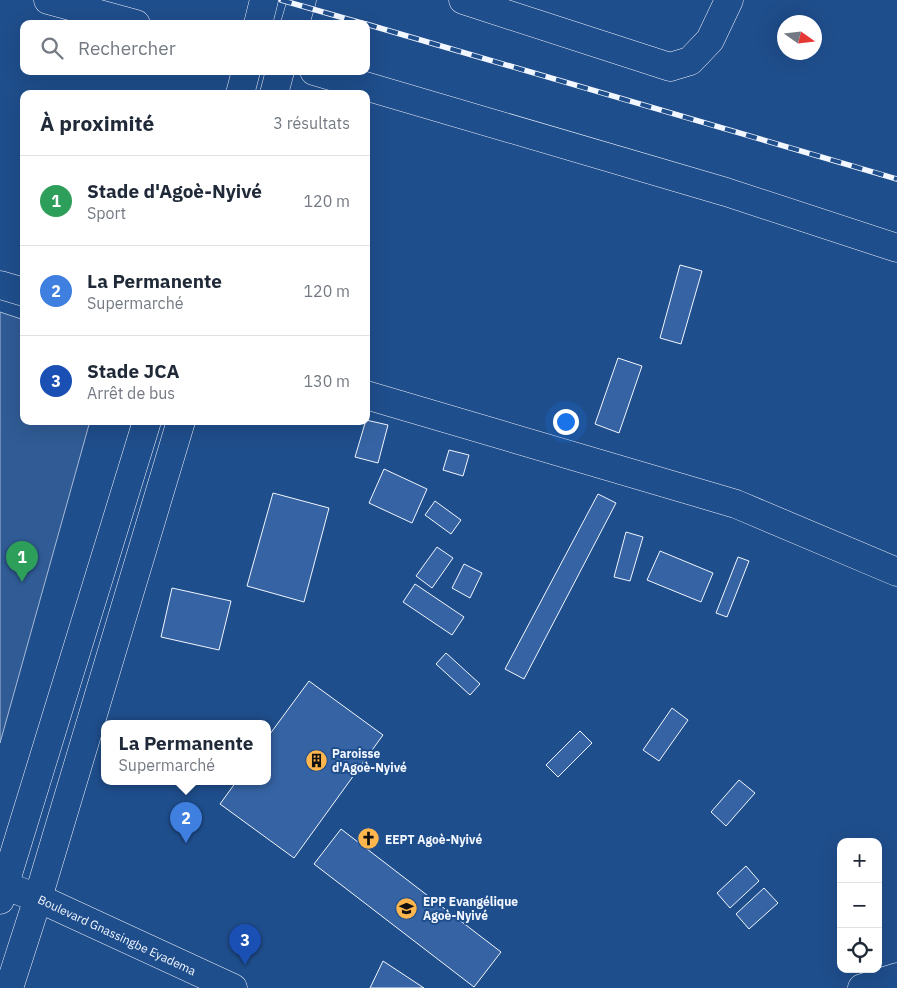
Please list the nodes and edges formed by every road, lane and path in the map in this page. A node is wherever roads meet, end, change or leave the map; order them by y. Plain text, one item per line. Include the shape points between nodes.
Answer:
1 (48, 0) edge
2 (264, 0) edge
3 (302, 0) edge
4 (462, 0) edge
5 (729, 0) edge
6 (121, 20) edge
7 (259, 20) edge
8 (296, 20) edge
9 (245, 75) edge
10 (279, 75) edge
11 (328, 75) edge
12 (241, 90) edge
13 (275, 90) edge
14 (897, 248) edge
15 (0, 285) edge
16 (20, 291) edge
17 (370, 396) edge
18 (146, 425) edge
19 (180, 425) edge
20 (897, 572) edge
21 (1, 890) edge
22 (38, 898) junction
23 (897, 977) edge
24 (0, 984) edge
25 (9, 988) edge
26 (233, 988) edge
27 (862, 988) edge

1 - 6 main road
2 - 7 main road
3 - 8 main road
4 - 5 main road via 670,67 690,61 710,40
9 - 12 main road
10 - 13 main road
11 - 14 main road via 726,192
15 - 16 main road
17 - 20 main road via 736,504
18 - 21 main road
19 - 22 main road
21 - 22 main road, Boulevard Gnassingbe Eyadema
22 - 25 main road
22 - 26 main road, Boulevard Gnassingbe Eyadema
23 - 27 main road
24 - 25 main road

